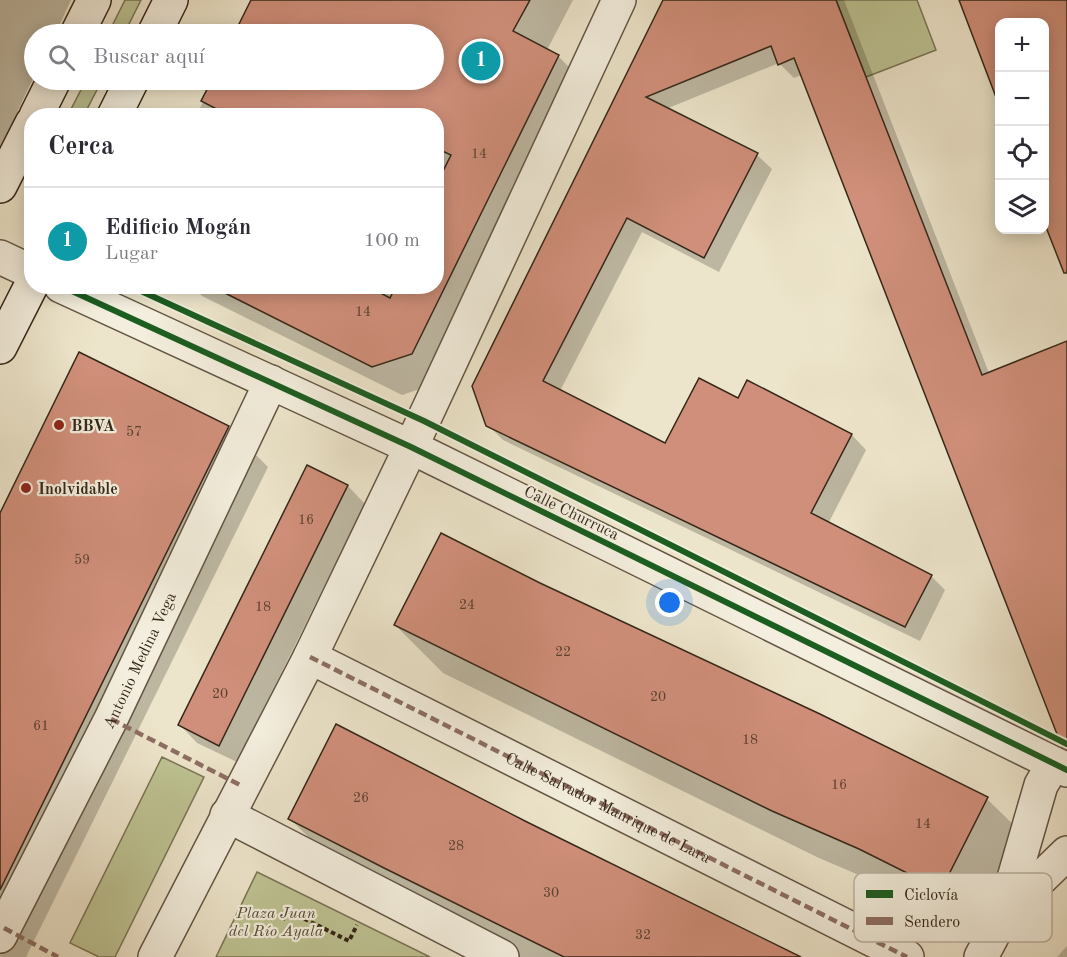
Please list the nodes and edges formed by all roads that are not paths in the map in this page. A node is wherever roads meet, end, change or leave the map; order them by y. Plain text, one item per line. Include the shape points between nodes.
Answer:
1 (94, 0) edge
2 (171, 0) edge
3 (620, 0) edge
4 (82, 24) edge
5 (159, 24) edge
6 (49, 90) edge
7 (127, 90) edge
8 (40, 108) edge
9 (118, 108) edge
10 (24, 139) edge
11 (0, 186) edge
12 (0, 257) edge
13 (24, 268) edge
14 (27, 294) edge
15 (78, 294) edge
16 (0, 347) edge
17 (271, 382) junction
18 (411, 447) junction
19 (310, 657) junction
20 (1060, 767) edge
21 (227, 815) junction
22 (1067, 853) edge
23 (1015, 873) edge
24 (1047, 873) edge
25 (854, 930) edge
26 (0, 936) edge
27 (877, 942) edge
28 (989, 942) edge
29 (155, 957) edge
30 (502, 957) edge
31 (907, 957) edge
32 (981, 957) edge

1 - 4 street
2 - 5 street
3 - 18 street
6 - 8 street
7 - 9 street
10 - 11 street
12 - 13 street
14 - 16 street
15 - 17 street, Calle Churruca
17 - 18 street, Calle Churruca
17 - 26 street, Antonio Medina Vega via 111,719
18 - 19 street
18 - 20 street, Calle Churruca
19 - 21 street
19 - 25 street, Calle Salvador Manrique de Lara
20 - 23 street via 1041,785
21 - 29 street
21 - 30 street
22 - 24 street
27 - 31 street, Calle Salvador Manrique de Lara
28 - 32 street

